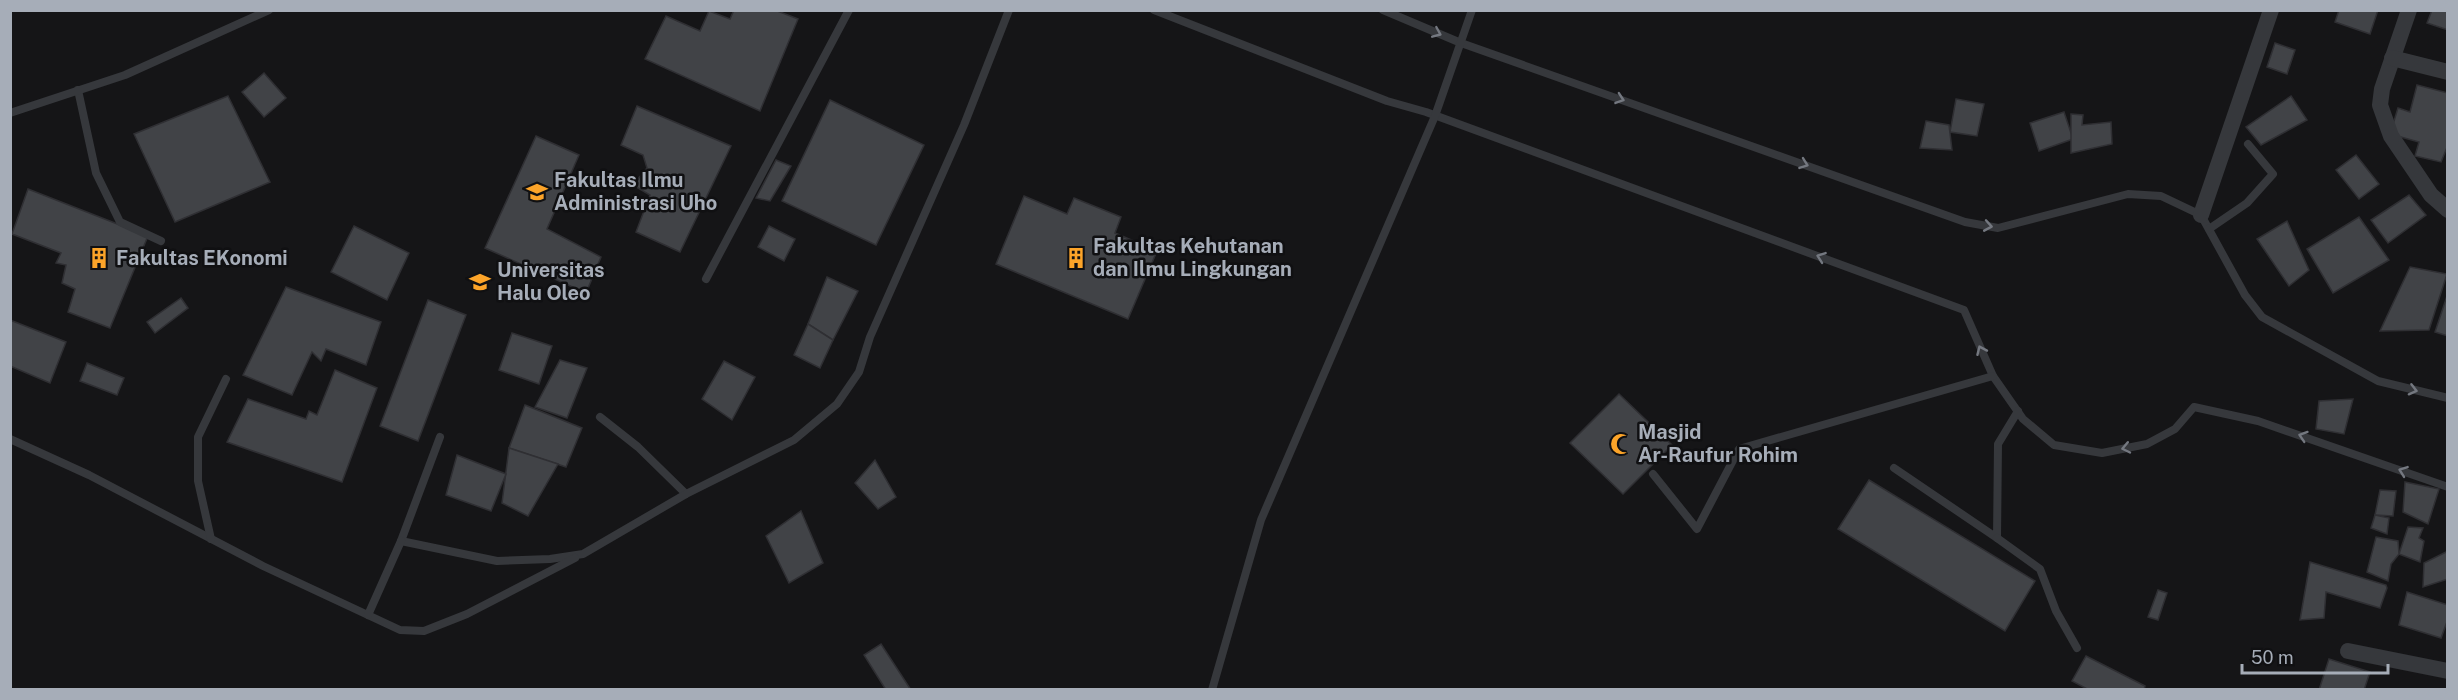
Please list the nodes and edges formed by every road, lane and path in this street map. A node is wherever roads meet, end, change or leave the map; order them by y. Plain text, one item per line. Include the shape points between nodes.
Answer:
1 (269, 10) edge
2 (849, 10) edge
3 (1009, 10) edge
4 (1154, 10) edge
5 (1383, 10) edge
6 (1472, 10) edge
7 (2271, 10) edge
8 (2409, 10) edge
9 (1461, 43) junction
10 (2392, 58) junction
11 (2448, 72) edge
12 (78, 90) junction
13 (10, 113) edge
14 (1435, 116) junction
15 (2248, 144) dead end
16 (2448, 210) edge
17 (2205, 222) junction
18 (161, 241) dead end
19 (706, 279) dead end
20 (1993, 376) junction
21 (226, 379) dead end
22 (2448, 398) edge
23 (2018, 411) junction
24 (600, 417) dead end
25 (440, 437) dead end
26 (10, 439) edge
27 (1894, 468) dead end
28 (1653, 474) dead end
29 (2448, 487) edge
30 (686, 494) junction
31 (1997, 538) junction
32 (211, 539) junction
33 (401, 541) junction
34 (583, 554) junction
35 (368, 615) junction
36 (2077, 648) dead end
37 (2348, 651) dead end
38 (2448, 671) edge
39 (1212, 690) edge

1 - 12 lane via 124,75
2 - 19 lane
3 - 30 lane via 859,372 837,404 794,440
4 - 14 lane
5 -> 9 lane
6 - 9 lane
7 - 17 street
8 - 10 street
9 - 14 lane
9 -> 17 lane via 1965,222 1998,228 2128,194 2161,196
10 - 11 street
10 - 16 street via 2380,105 2385,126 2432,195
12 - 13 lane
12 - 18 lane via 96,173 120,222
20 -> 14 lane via 1964,310
14 - 39 lane via 1261,520
15 - 17 lane via 2273,174 2247,203
17 -> 22 lane via 2245,295 2262,316 2378,381
20 - 23 lane
20 - 28 lane via 1739,449 1697,529
21 - 32 lane via 198,437 198,481
29 -> 23 lane via 2258,421 2194,407 2175,429 2147,444 2102,453 2054,445
23 - 31 lane via 1998,444
24 - 30 lane
25 - 33 lane
26 - 32 lane
27 - 31 lane
30 - 34 lane
31 - 36 lane via 2040,569 2056,611
32 - 35 lane
33 - 34 lane via 497,561
33 - 35 lane
34 - 35 lane via 424,632 400,630
37 - 38 street

